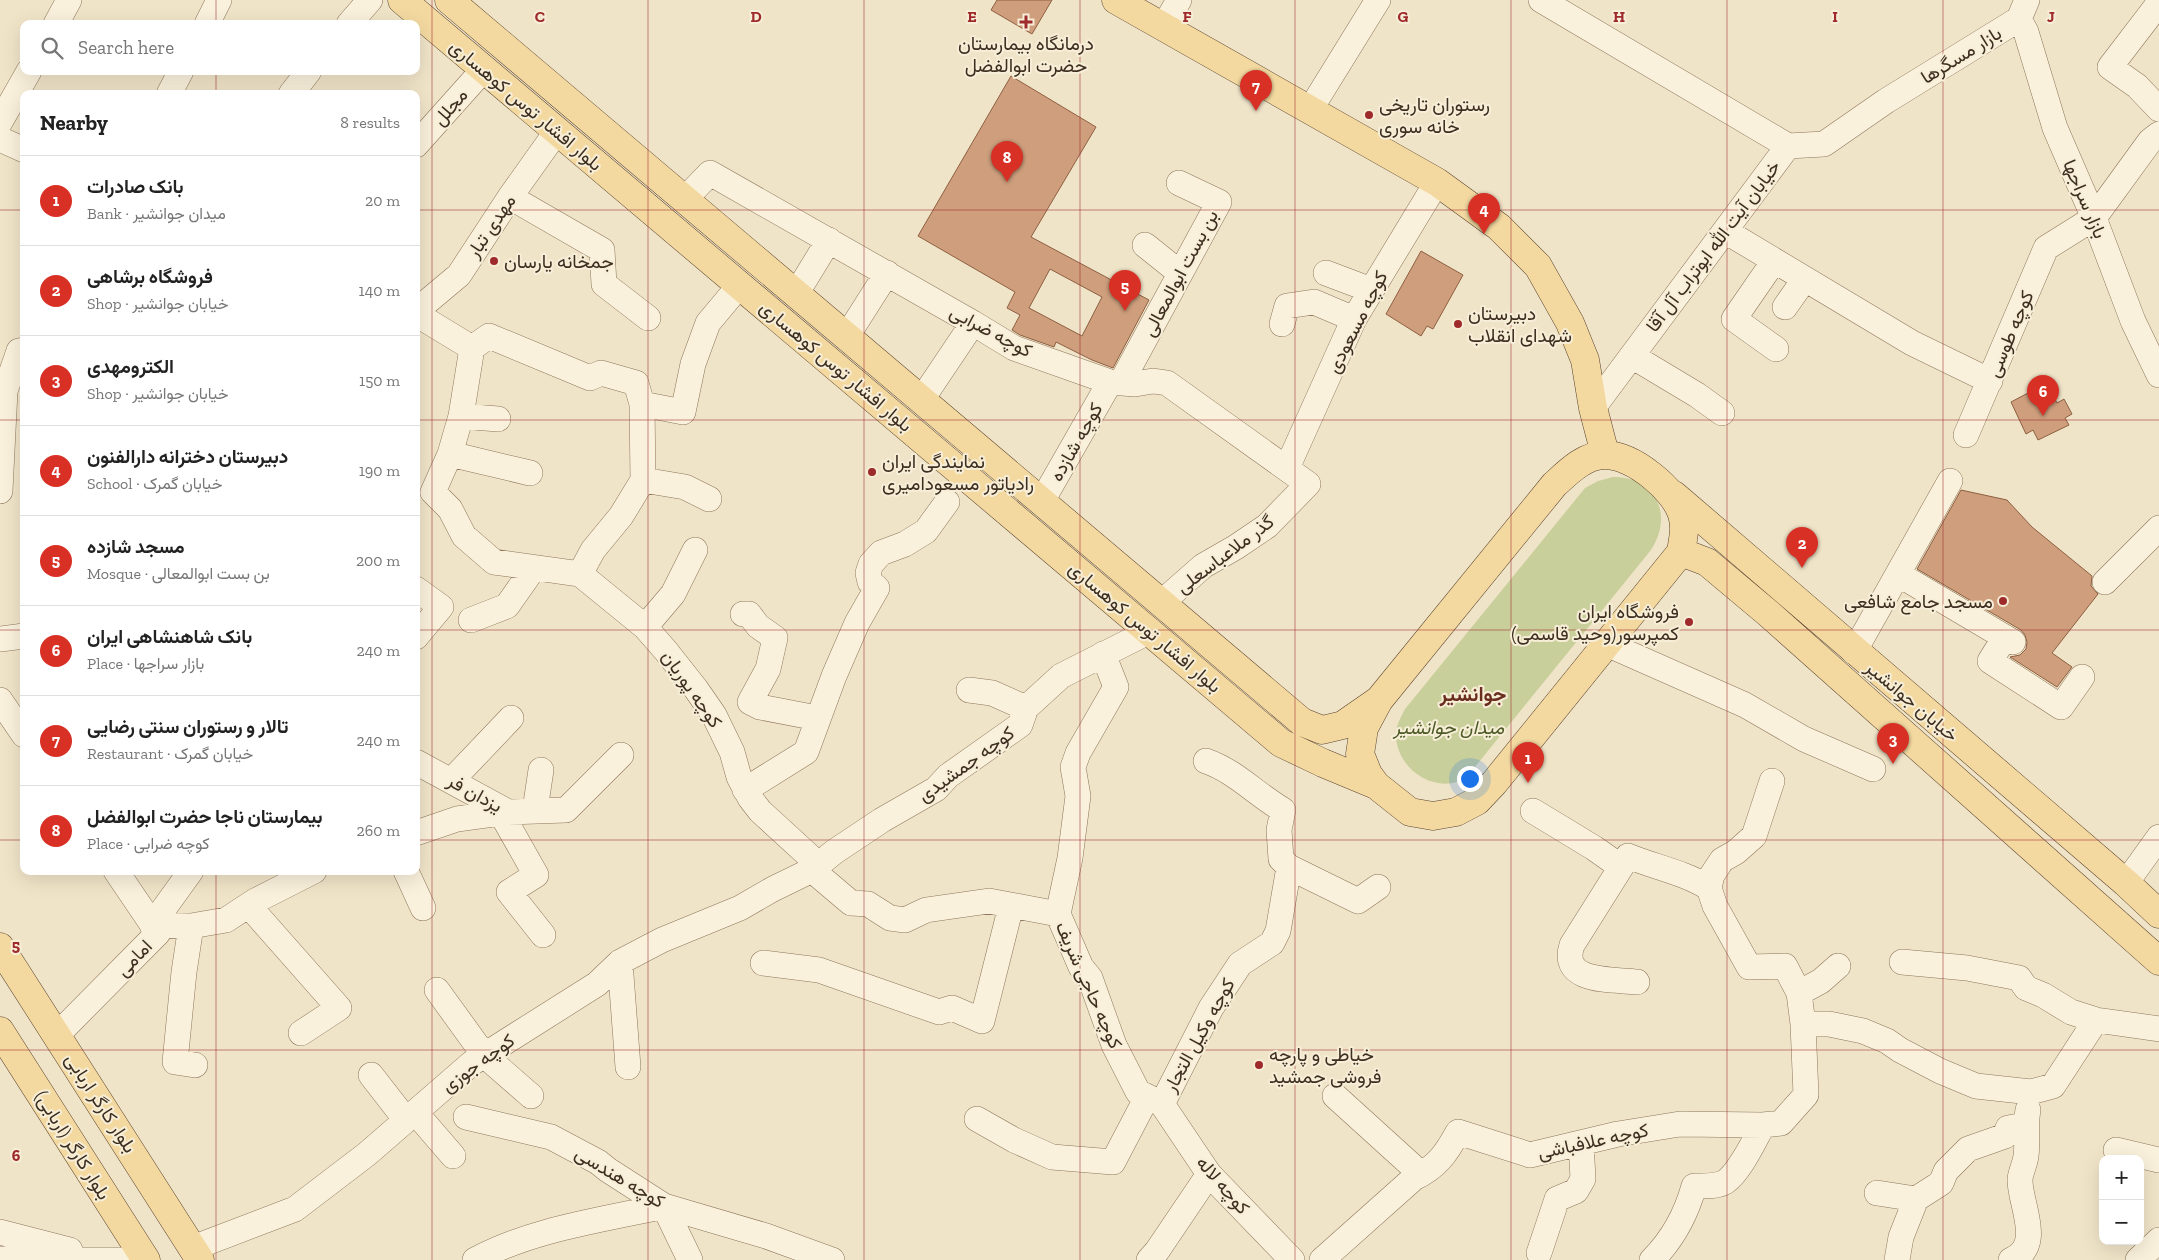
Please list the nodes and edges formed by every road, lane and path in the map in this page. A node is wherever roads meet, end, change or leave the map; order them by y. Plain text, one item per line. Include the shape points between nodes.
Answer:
1 (69, 0) edge
2 (219, 0) edge
3 (370, 0) edge
4 (402, 0) edge
5 (449, 0) edge
6 (1116, 0) edge
7 (1179, 0) edge
8 (1378, 0) edge
9 (1541, 0) edge
10 (2159, 3) edge
11 (2023, 9) edge
12 (58, 20) edge
13 (209, 20) edge
14 (353, 20) edge
15 (1164, 26) junction
16 (484, 69) junction
17 (27, 75) edge
18 (179, 75) edge
19 (307, 75) edge
20 (171, 90) edge
21 (293, 90) edge
22 (2156, 99) edge
23 (1310, 110) junction
24 (0, 122) edge
25 (557, 131) junction
26 (2159, 134) edge
27 (0, 139) edge
28 (420, 141) edge
29 (1788, 146) junction
30 (20, 148) edge
31 (1437, 182) junction
32 (1179, 183) dead end
33 (510, 196) junction
34 (684, 200) junction
35 (2094, 218) junction
36 (1725, 231) junction
37 (829, 240) junction
38 (1145, 245) dead end
39 (1774, 262) junction
40 (887, 273) junction
41 (1180, 273) junction
42 (1326, 273) dead end
43 (1804, 280) junction
44 (739, 286) junction
45 (1371, 290) junction
46 (796, 294) junction
47 (1785, 307) dead end
48 (420, 309) edge
49 (420, 315) edge
50 (648, 318) dead end
51 (1354, 319) junction
52 (973, 322) junction
53 (1282, 324) dead end
54 (847, 336) junction
55 (472, 348) junction
56 (1776, 349) dead end
57 (20, 351) edge
58 (1632, 356) junction
59 (2159, 375) edge
60 (1990, 381) junction
61 (1116, 382) junction
62 (922, 400) junction
63 (642, 404) junction
64 (1592, 408) junction
65 (1722, 413) dead end
66 (461, 416) junction
67 (498, 419) dead end
68 (2, 428) edge
69 (1966, 435) dead end
70 (450, 454) junction
71 (1606, 454) junction
72 (1287, 468) junction
73 (530, 473) dead end
74 (643, 480) junction
75 (1950, 481) dead end
76 (1308, 484) joint
77 (1665, 488) junction
78 (0, 491) edge
79 (709, 499) dead end
80 (1042, 501) junction
81 (947, 502) dead end
82 (2159, 528) edge
83 (695, 550) dead end
84 (1681, 552) junction
85 (533, 569) junction
86 (580, 574) junction
87 (1898, 574) junction
88 (2105, 582) dead end
89 (420, 592) edge
90 (1161, 603) junction
91 (743, 614) dead end
92 (471, 620) dead end
93 (645, 626) junction
94 (1150, 631) junction
95 (420, 632) edge
96 (20, 636) edge
97 (0, 638) edge
98 (1607, 644) junction
99 (1854, 652) junction
100 (1104, 654) junction
101 (2082, 677) dead end
102 (969, 690) dead end
103 (0, 700) edge
104 (1378, 700) junction
105 (1026, 708) junction
106 (511, 718) dead end
107 (817, 718) junction
108 (20, 729) edge
109 (621, 755) dead end
110 (1206, 761) dead end
111 (420, 764) edge
112 (1873, 769) dead end
113 (541, 770) dead end
114 (452, 780) junction
115 (1772, 781) dead end
116 (1376, 786) junction
117 (745, 790) junction
118 (535, 810) junction
119 (1533, 811) dead end
120 (504, 812) junction
121 (420, 832) edge
122 (2159, 836) edge
123 (1289, 867) junction
124 (1621, 867) junction
125 (816, 868) junction
126 (119, 875) edge
127 (188, 875) edge
128 (307, 875) edge
129 (408, 875) edge
130 (2126, 883) junction
131 (1378, 887) dead end
132 (1709, 888) junction
133 (772, 889) joint
134 (249, 906) junction
135 (1011, 906) junction
136 (423, 908) dead end
137 (1058, 914) junction
138 (2159, 914) edge
139 (152, 925) junction
140 (191, 926) junction
141 (543, 935) dead end
142 (2, 956) edge
143 (2159, 961) edge
144 (620, 962) junction
145 (1902, 962) dead end
146 (763, 963) dead end
147 (1838, 966) dead end
148 (1637, 982) dead end
149 (436, 990) dead end
150 (1799, 993) junction
151 (2096, 1020) junction
152 (1803, 1024) junction
153 (2159, 1029) edge
154 (0, 1030) edge
155 (301, 1033) dead end
156 (58, 1035) junction
157 (484, 1055) junction
158 (195, 1064) dead end
159 (628, 1067) dead end
160 (371, 1075) dead end
161 (2031, 1092) junction
162 (532, 1096) dead end
163 (1335, 1096) dead end
164 (1154, 1100) junction
165 (411, 1116) junction
166 (466, 1117) dead end
167 (977, 1118) dead end
168 (1763, 1125) junction
169 (2025, 1125) junction
170 (1580, 1143) junction
171 (2116, 1150) dead end
172 (453, 1156) dead end
173 (2159, 1160) edge
174 (1209, 1174) junction
175 (1420, 1174) junction
176 (1877, 1193) dead end
177 (1916, 1199) junction
178 (664, 1206) junction
179 (0, 1232) edge
180 (2159, 1240) edge
181 (1539, 1253) dead end
182 (196, 1254) edge
183 (0, 1259) edge
184 (109, 1260) edge
185 (146, 1260) edge
186 (475, 1260) edge
187 (690, 1260) edge
188 (832, 1260) edge
189 (1149, 1260) edge
190 (1292, 1260) edge
191 (1322, 1260) edge
192 (1652, 1260) edge
193 (1896, 1260) edge
194 (2011, 1260) edge
195 (2138, 1260) edge

1 - 12 street
2 - 13 street
3 - 14 street
4 - 16 main road, بلوار افشار توس کوهساری
5 - 34 main road, بلوار افشار توس کوهساری
6 - 15 main road
7 - 15 street
8 - 23 street
9 - 29 street, خیابان آیت الله ابوتراب آل آقا
10 - 22 street via 2110,67
11 - 29 street, بازار مسگرها via 1824,144
11 - 35 street, بازار سراجها via 2026,32 2055,128
15 - 23 main road
16 - 25 main road, بلوار افشار توس کوهساری
16 - 28 street, مجلل
17 - 24 street
18 - 20 street
19 - 21 street
23 - 31 main road
25 - 33 street, مهدی تبار
25 - 44 main road, بلوار افشار توس کوهساری
26 - 35 street via 2150,141
27 - 30 street
29 - 36 street, خیابان آیت الله ابوتراب آل آقا
31 - 45 street, کوچه مسعودی
31 - 64 main road via 1498,227 1538,266 1570,323 1585,360
32 - 41 street, بن بست ابوالمعالی via 1219,202
33 - 48 street, مهدی تبار via 459,275
33 - 50 street via 602,250 604,284
34 - 37 street, کوچه ضرابی via 710,173
34 - 46 main road, بلوار افشار توس کوهساری
35 - 59 street, بازار سراجها via 2133,321
35 - 60 street, کوچه طوسی via 2046,248
36 - 39 street
36 - 58 street, خیابان آیت الله ابوتراب آل آقا
37 - 40 street, کوچه ضرابی
37 - 46 street
38 - 41 street
39 - 43 street
39 - 56 street via 1734,319
40 - 52 street, کوچه ضرابی
40 - 54 street
41 - 61 street, بن بست ابوالمعالی
42 - 45 street
43 - 47 street
43 - 60 street via 1912,343
44 - 63 street via 708,323 693,364 683,412
44 - 94 main road, بلوار افشار توس کوهساری
45 - 51 street, کوچه مسعودی
46 - 54 main road, بلوار افشار توس کوهساری
49 - 55 street
51 - 53 street via 1314,302 1287,306
51 - 72 street, کوچه مسعودی
52 - 61 street, کوچه ضرابی via 1014,348
52 - 62 street
54 - 62 main road, بلوار افشار توس کوهساری
55 - 63 street via 489,336 590,378 601,373 636,383
55 - 66 street
57 - 68 street via 5,391
58 - 64 street, خیابان آیت الله ابوتراب آل آقا
58 - 65 street via 1697,394
60 - 69 street, کوچه طوسی
61 - 72 street, کوچه ضرابی via 1167,384
61 - 80 street, کوچه شازده
62 - 80 main road, بلوار افشار توس کوهساری
63 - 74 street
64 - 71 main road
66 - 67 street
66 - 70 street
68 - 78 street
70 - 73 street
70 - 85 street via 433,492 450,509 464,536 494,562
71 - 77 main road via 1646,471
71 - 104 main road via 1580,462 1554,485
72 - 76 street, کوچه ضرابی
74 - 79 street via 685,487
74 - 86 street via 621,516 593,550
75 - 87 street
76 - 90 street, گذر ملاعباسعلی via 1267,526 1202,566
77 - 84 main road via 1681,513 1685,532
77 - 99 main road, خیابان جوانشیر
80 - 90 main road, بلوار افشار توس کوهساری
81 - 107 street via 926,531 881,553 871,564 870,582 877,588 857,623
82 - 88 street
83 - 93 street via 673,594
84 - 98 main road
84 - 143 main road, خیابان جوانشیر via 1707,562 1769,614
85 - 86 street
85 - 92 street via 507,606
86 - 93 street, کوچه پوریان
87 - 99 street
87 - 101 street via 2009,639 1990,661 2062,707
89 - 95 street via 441,607
90 - 104 main road, بلوار افشار توس کوهساری via 1302,722 1322,730 1342,725
91 - 107 street via 750,614 758,626 775,638 768,669 750,702 760,707
93 - 117 street, کوچه پوریان via 714,715 732,752
94 - 100 street, کوچه جمشیدی
94 - 116 main road, بلوار افشار توس کوهساری via 1281,743
96 - 97 street
98 - 112 street via 1745,705 1804,739
98 - 116 main road via 1477,801 1456,812 1433,816 1410,812
99 - 130 main road, خیابان جوانشیر
100 - 105 street, کوچه جمشیدی via 1061,676
100 - 137 street, کوچه حاجی شریف via 1116,687 1073,767 1078,796
102 - 105 street via 992,693
103 - 108 street
104 - 116 main road via 1364,728 1360,754
105 - 125 street, کوچه جمشیدی via 1020,725 948,776 936,789 882,820
106 - 114 street
107 - 117 street via 806,752
109 - 118 street, یزدان فر via 566,810
110 - 123 street via 1241,780 1283,810 1279,830 1281,859
111 - 114 street, یزدان فر
113 - 118 street
114 - 120 street, یزدان فر
115 - 132 street via 1754,836 1727,847
117 - 125 street, کوچه پوریان via 760,811
118 - 120 street, یزدان فر
119 - 124 street
120 - 121 street via 457,819
120 - 141 street via 536,875 509,892
122 - 130 street
123 - 131 street via 1358,901
123 - 164 street, کوچه وکیل التجار via 1278,932 1272,944 1240,964
124 - 132 street via 1628,856 1689,877
124 - 148 street via 1569,956 1571,965 1595,985 1618,979
125 - 133 street, کوچه جمشیدی
125 - 135 street, کوچه پوریان via 851,903 868,904 890,918 905,920 926,910 989,901
126 - 139 street, امامی
127 - 139 street
128 - 134 street
129 - 136 street
130 - 138 main road, خیابان جوانشیر
132 - 150 street via 1715,906 1749,967 1785,966
133 - 144 street, کوچه جوزی via 740,908 662,940
134 - 140 street via 226,920
134 - 155 street via 338,1008
135 - 137 street, کوچه پوریان
135 - 146 street via 982,1021 952,1008 939,1012 819,970
137 - 164 street, کوچه حاجی شریف via 1081,966 1090,978 1114,1045 1138,1092
139 - 140 street
139 - 156 street, امامی via 158,933
140 - 158 street via 175,1062
142 - 156 main road, بلوار کارگر اربابی
144 - 157 street, کوچه جوزی via 596,984
144 - 159 street
145 - 151 street via 1967,968 2019,978 2026,988 2071,1012
147 - 150 street via 1821,981
149 - 157 street
150 - 152 street, کوچه علافباشی
151 - 153 street
151 - 161 street via 2053,1086
152 - 161 street via 1829,1024 1863,1031 1976,1086
152 - 168 street, کوچه علافباشی via 1806,1095 1781,1122
154 - 185 main road, بلوار کارگر (اربابی)
156 - 182 main road, بلوار کارگر اربابی
157 - 162 street
157 - 165 street, کوچه جوزی
160 - 165 street
161 - 169 street
163 - 175 street
164 - 167 street, کوچه وکیل التجار via 1113,1162 1052,1157
164 - 174 street, کوچه لاله
165 - 172 street
165 - 182 street, کوچه جوزی via 295,1210
166 - 178 street, کوچه هندسی via 552,1137 598,1162
168 - 170 street, کوچه علافباشی via 1680,1124
168 - 192 street via 1725,1182 1694,1186 1682,1220
169 - 177 street via 2008,1128 2006,1136 1968,1149 1946,1171 1941,1183
169 - 194 street via 2026,1155 2020,1179 2030,1230 2025,1245
170 - 175 street, کوچه علافباشی via 1530,1155 1458,1132 1445,1154 1428,1171
170 - 181 street via 1583,1179 1576,1191 1557,1199
171 - 173 street
174 - 189 street
174 - 190 street, کوچه لاله
175 - 191 street, کوچه علافباشی
176 - 177 street
177 - 193 street
178 - 186 street via 544,1234 493,1250
178 - 187 street
178 - 188 street, کوچه هندسی via 766,1236
179 - 184 street
180 - 195 street
183 - 184 street
184 - 185 street

